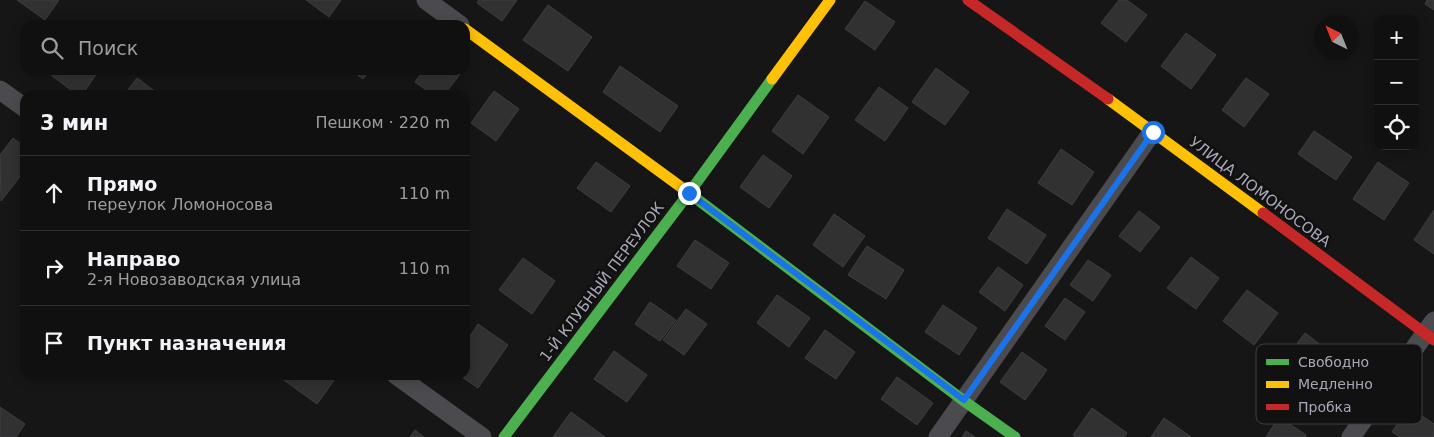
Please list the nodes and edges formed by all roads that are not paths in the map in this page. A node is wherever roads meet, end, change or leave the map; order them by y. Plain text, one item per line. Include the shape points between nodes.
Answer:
1 (426, 0) edge
2 (830, 0) edge
3 (968, 0) edge
4 (453, 20) edge
5 (470, 32) edge
6 (0, 90) edge
7 (20, 104) edge
8 (1153, 132) junction
9 (689, 193) junction
10 (1431, 331) edge
11 (1421, 344) edge
12 (403, 380) edge
13 (964, 400) junction
14 (1361, 424) edge
15 (482, 437) edge
16 (504, 437) edge
17 (938, 437) edge
18 (1015, 437) edge
19 (1351, 437) edge

1 - 4 street
2 - 9 street, 1-Й КЛУБНЫЙ ПЕРЕУЛОК
3 - 8 street, УЛИЦА ЛОМОНОСОВА
5 - 9 street
6 - 7 street
8 - 10 street, УЛИЦА ЛОМОНОСОВА
8 - 13 street
9 - 13 street
9 - 16 street, 1-Й КЛУБНЫЙ ПЕРЕУЛОК
10 - 11 street
12 - 15 street
13 - 17 street
13 - 18 street
14 - 19 street

